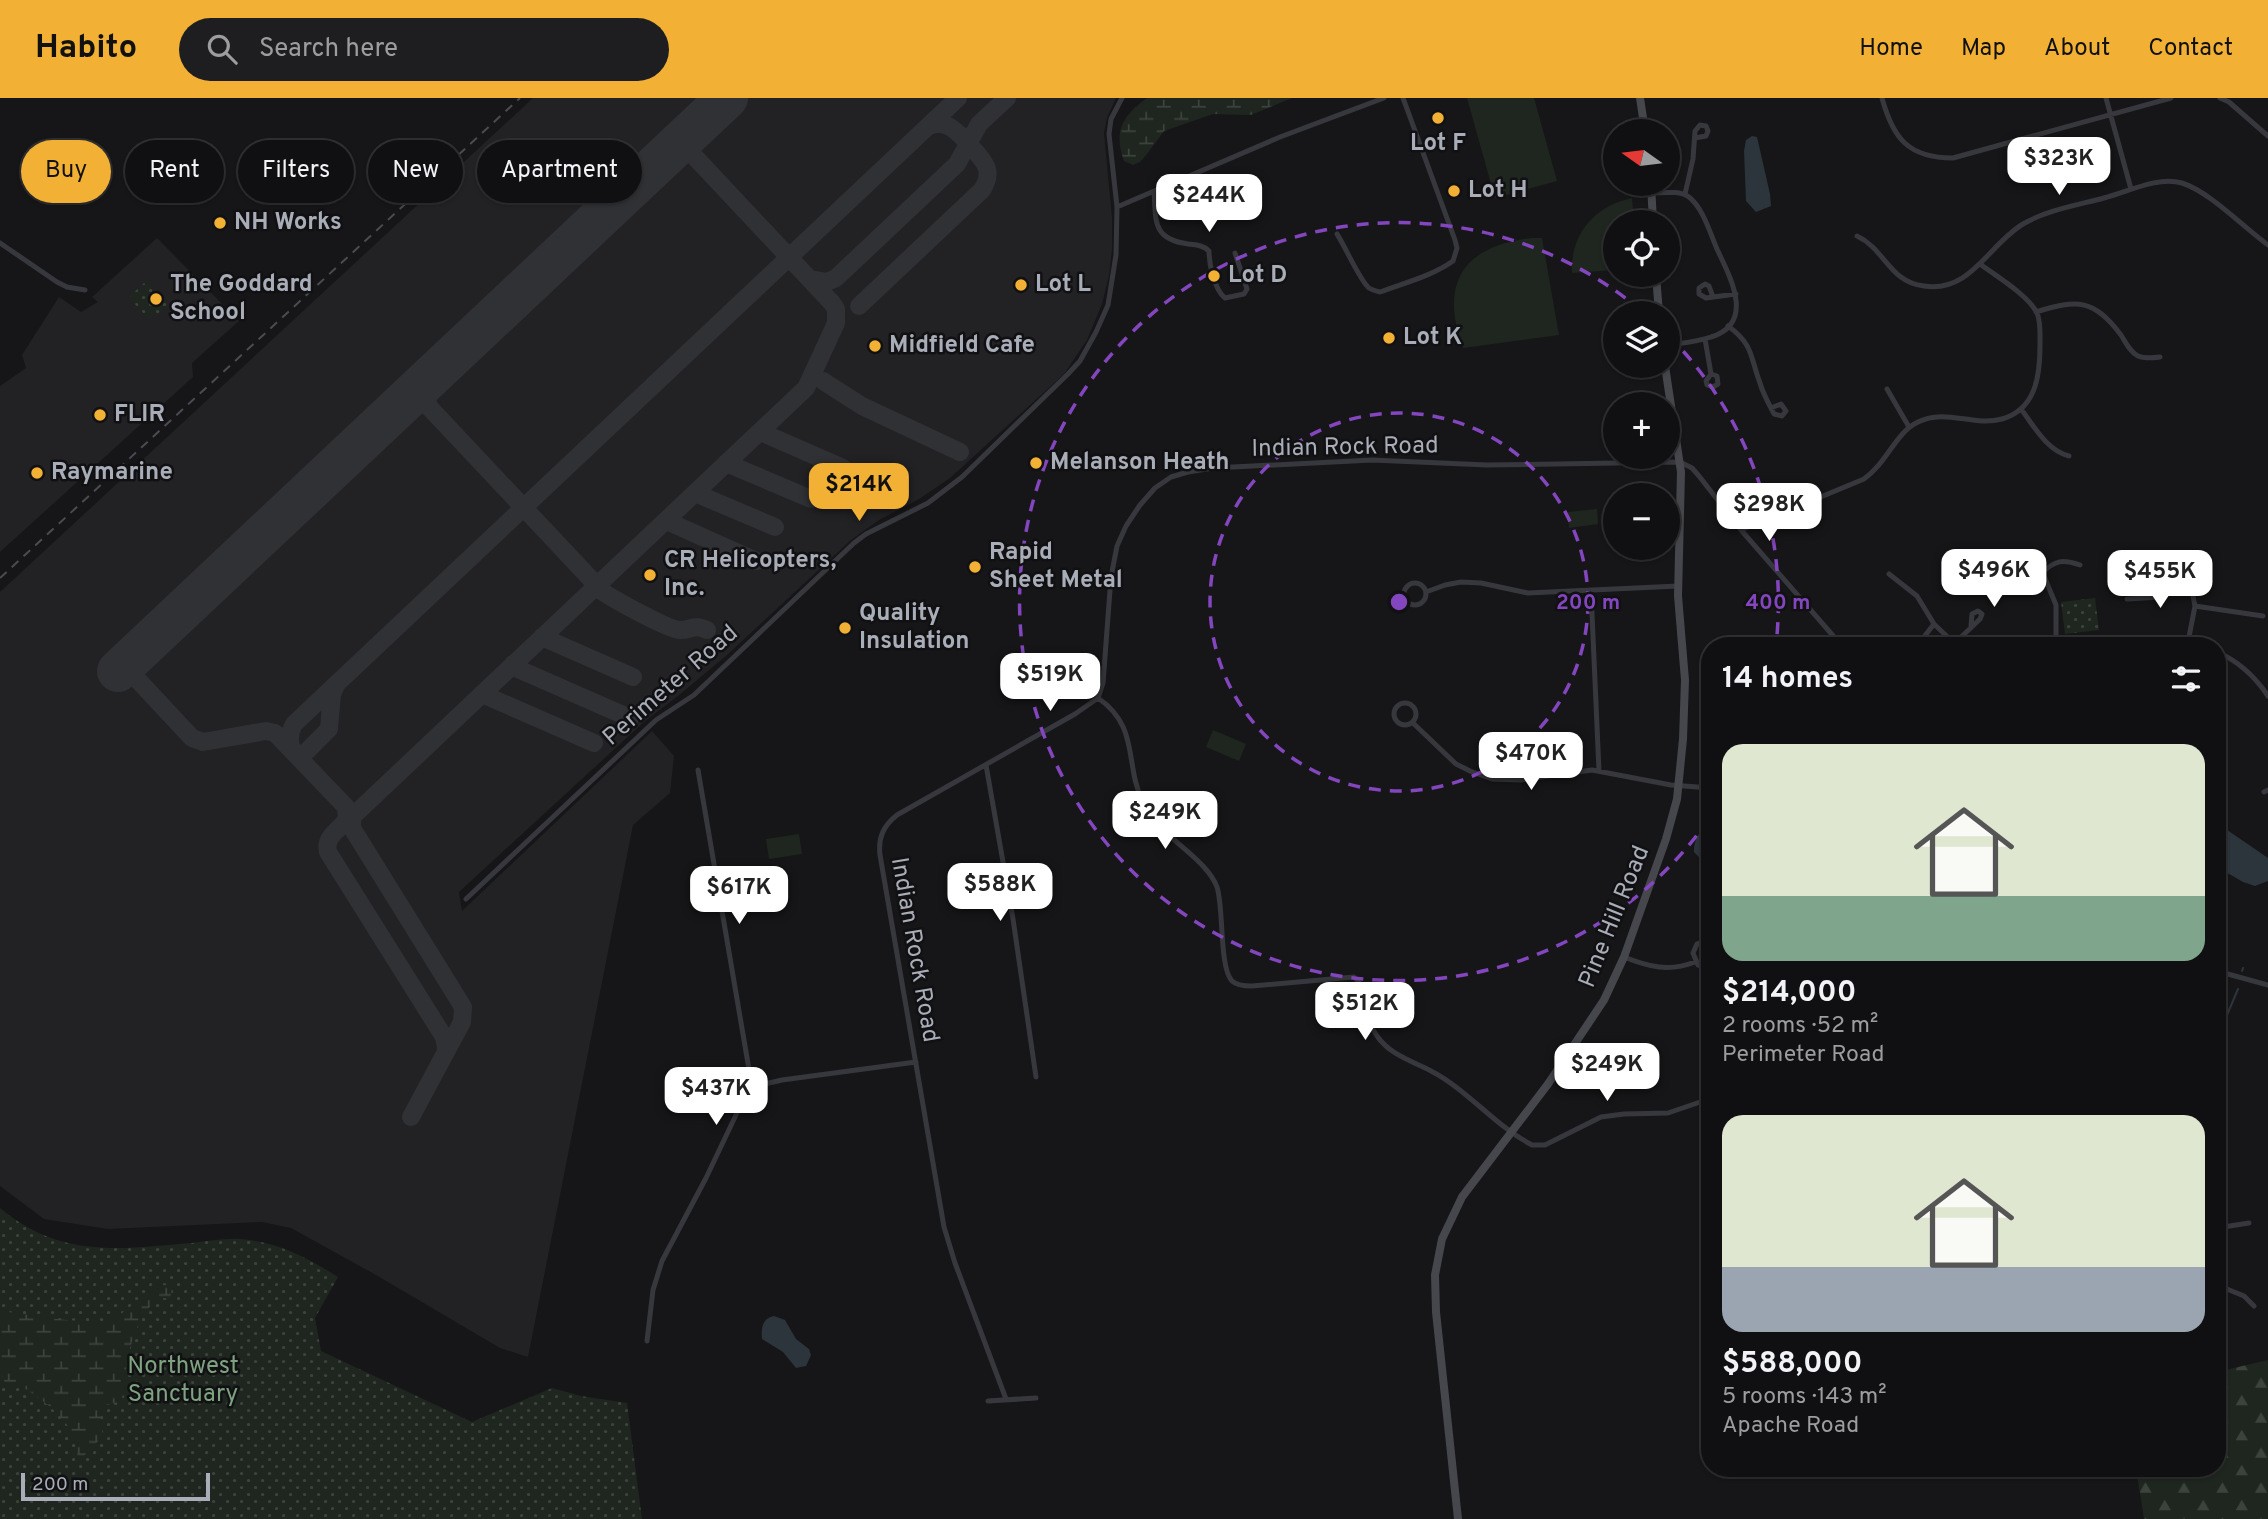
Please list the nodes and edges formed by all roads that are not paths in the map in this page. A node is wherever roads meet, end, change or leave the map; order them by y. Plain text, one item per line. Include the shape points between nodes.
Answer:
1 (1122, 98) edge
2 (1384, 98) edge
3 (1403, 98) edge
4 (1640, 98) edge
5 (1882, 98) edge
6 (2106, 98) edge
7 (2171, 98) edge
8 (2220, 98) edge
9 (2110, 114) junction
10 (1643, 119) edge
11 (2268, 136) edge
12 (1695, 138) dead end
13 (2131, 189) junction
14 (1154, 191) junction
15 (1680, 193) edge
16 (1685, 194) junction
17 (1117, 207) junction
18 (1337, 234) dead end
19 (1857, 236) dead end
20 (0, 243) edge
21 (2268, 245) edge
22 (1235, 253) dead end
23 (1980, 264) junction
24 (85, 290) dead end
25 (1736, 294) junction
26 (1713, 297) dead end
27 (2036, 312) junction
28 (1728, 326) junction
29 (1705, 339) junction
30 (1680, 343) edge
31 (2160, 358) dead end
32 (1711, 374) dead end
33 (1887, 389) dead end
34 (1771, 408) dead end
35 (2021, 409) junction
36 (1909, 427) junction
37 (2069, 456) dead end
38 (1680, 462) edge
39 (1603, 463) edge
40 (1680, 469) edge
41 (1741, 530) junction
42 (2190, 561) dead end
43 (1997, 563) dead end
44 (2080, 565) dead end
45 (2042, 573) junction
46 (1889, 574) dead end
47 (1678, 586) junction
48 (1591, 591) junction
49 (1426, 592) junction
50 (2192, 592) junction
51 (2127, 600) dead end
52 (2195, 606) junction
53 (2263, 616) dead end
54 (1934, 624) junction
55 (1971, 626) dead end
56 (1834, 637) edge
57 (1924, 637) edge
58 (1948, 637) edge
59 (1962, 637) edge
60 (2058, 637) edge
61 (2189, 637) edge
62 (2226, 658) edge
63 (2268, 696) edge
64 (1098, 698) junction
65 (1413, 723) junction
66 (986, 765) junction
67 (698, 770) dead end
68 (1599, 771) junction
69 (1679, 786) junction
70 (1701, 787) edge
71 (466, 899) dead end
72 (1701, 943) edge
73 (1624, 957) junction
74 (1695, 962) junction
75 (1701, 967) edge
76 (2226, 973) edge
77 (2268, 985) edge
78 (916, 1062) junction
79 (1036, 1077) dead end
80 (752, 1087) junction
81 (1701, 1102) edge
82 (1512, 1131) junction
83 (2249, 1223) dead end
84 (2226, 1227) edge
85 (2226, 1289) edge
86 (2254, 1306) dead end
87 (647, 1341) dead end
88 (1036, 1398) dead end
89 (1006, 1399) junction
90 (988, 1401) dead end
91 (1458, 1519) edge

1 - 17 street, Perimeter Road via 1109,134
2 - 14 street
3 - 18 street via 1457,248 1454,261 1375,291 1364,282
4 - 10 street
5 - 9 street via 1889,124 1898,136 1910,147 1938,158
6 - 9 street
7 - 9 street
8 - 11 street
9 - 13 street
12 - 16 street
13 - 21 street via 2166,181 2185,184
13 - 23 street via 2031,220
14 - 17 street
14 - 22 street via 1159,231 1168,239 1209,251 1219,293 1225,298 1247,289
15 - 16 street
16 - 25 street via 1698,207
17 - 71 street, Perimeter Road via 1108,305 1080,361 1068,374 942,494 854,543 694,695 656,720
19 - 23 street via 1897,275 1914,284 1942,286 1968,276
20 - 24 street via 57,282
23 - 27 street
25 - 26 street
25 - 28 street via 1736,311
27 - 31 street via 2072,304 2092,307 2105,315 2134,353
27 - 35 street via 2039,376
28 - 29 street
28 - 34 street via 1749,346
29 - 30 street
29 - 32 street
33 - 36 street
35 - 36 street via 1992,421 1941,415
35 - 37 street via 2052,448
36 - 41 street via 1864,479
38 - 41 street via 1692,468
39 - 64 street, Indian Rock Road via 1372,460 1213,468 1171,477 1140,505 1117,546
40 - 47 street, Pine Hill Road
41 - 56 street
42 - 50 street
43 - 45 street
44 - 45 street via 2060,561
45 - 60 street via 2056,605
46 - 54 street via 1917,596
47 - 48 street
47 - 69 street, Pine Hill Road via 1685,680
48 - 49 street via 1528,593 1461,582
48 - 68 street
49 - 49 street via 1417,604 1404,596 1415,583
50 - 51 street via 2174,590 2162,597
50 - 52 street
52 - 53 street
52 - 61 street
54 - 57 street
54 - 58 street
55 - 59 street
62 - 63 street
64 - 66 street, Indian Rock Road
64 - 82 street via 1113,709 1124,726 1147,811 1213,879 1231,980 1252,986 1354,976 1364,989 1368,1019 1378,1038 1394,1053 1453,1085
65 - 65 street via 1397,722 1394,712 1398,706 1412,705
65 - 68 street via 1456,764 1492,779
66 - 78 street, Indian Rock Road via 897,815 879,840
66 - 79 street
67 - 80 street
68 - 69 street
69 - 70 street
69 - 73 street, Pine Hill Road via 1667,839
72 - 74 street via 1693,953
73 - 74 street via 1661,968
73 - 82 street, Pine Hill Road via 1594,1017
74 - 75 street
76 - 77 street
78 - 80 street
78 - 89 street, Indian Rock Road via 948,1241
80 - 87 street via 662,1261 653,1290
81 - 82 street via 1668,1113 1601,1118 1541,1146
82 - 91 street, Pine Hill Road via 1457,1205 1437,1262 1436,1312
83 - 84 street
85 - 86 street
88 - 89 street
89 - 90 street

